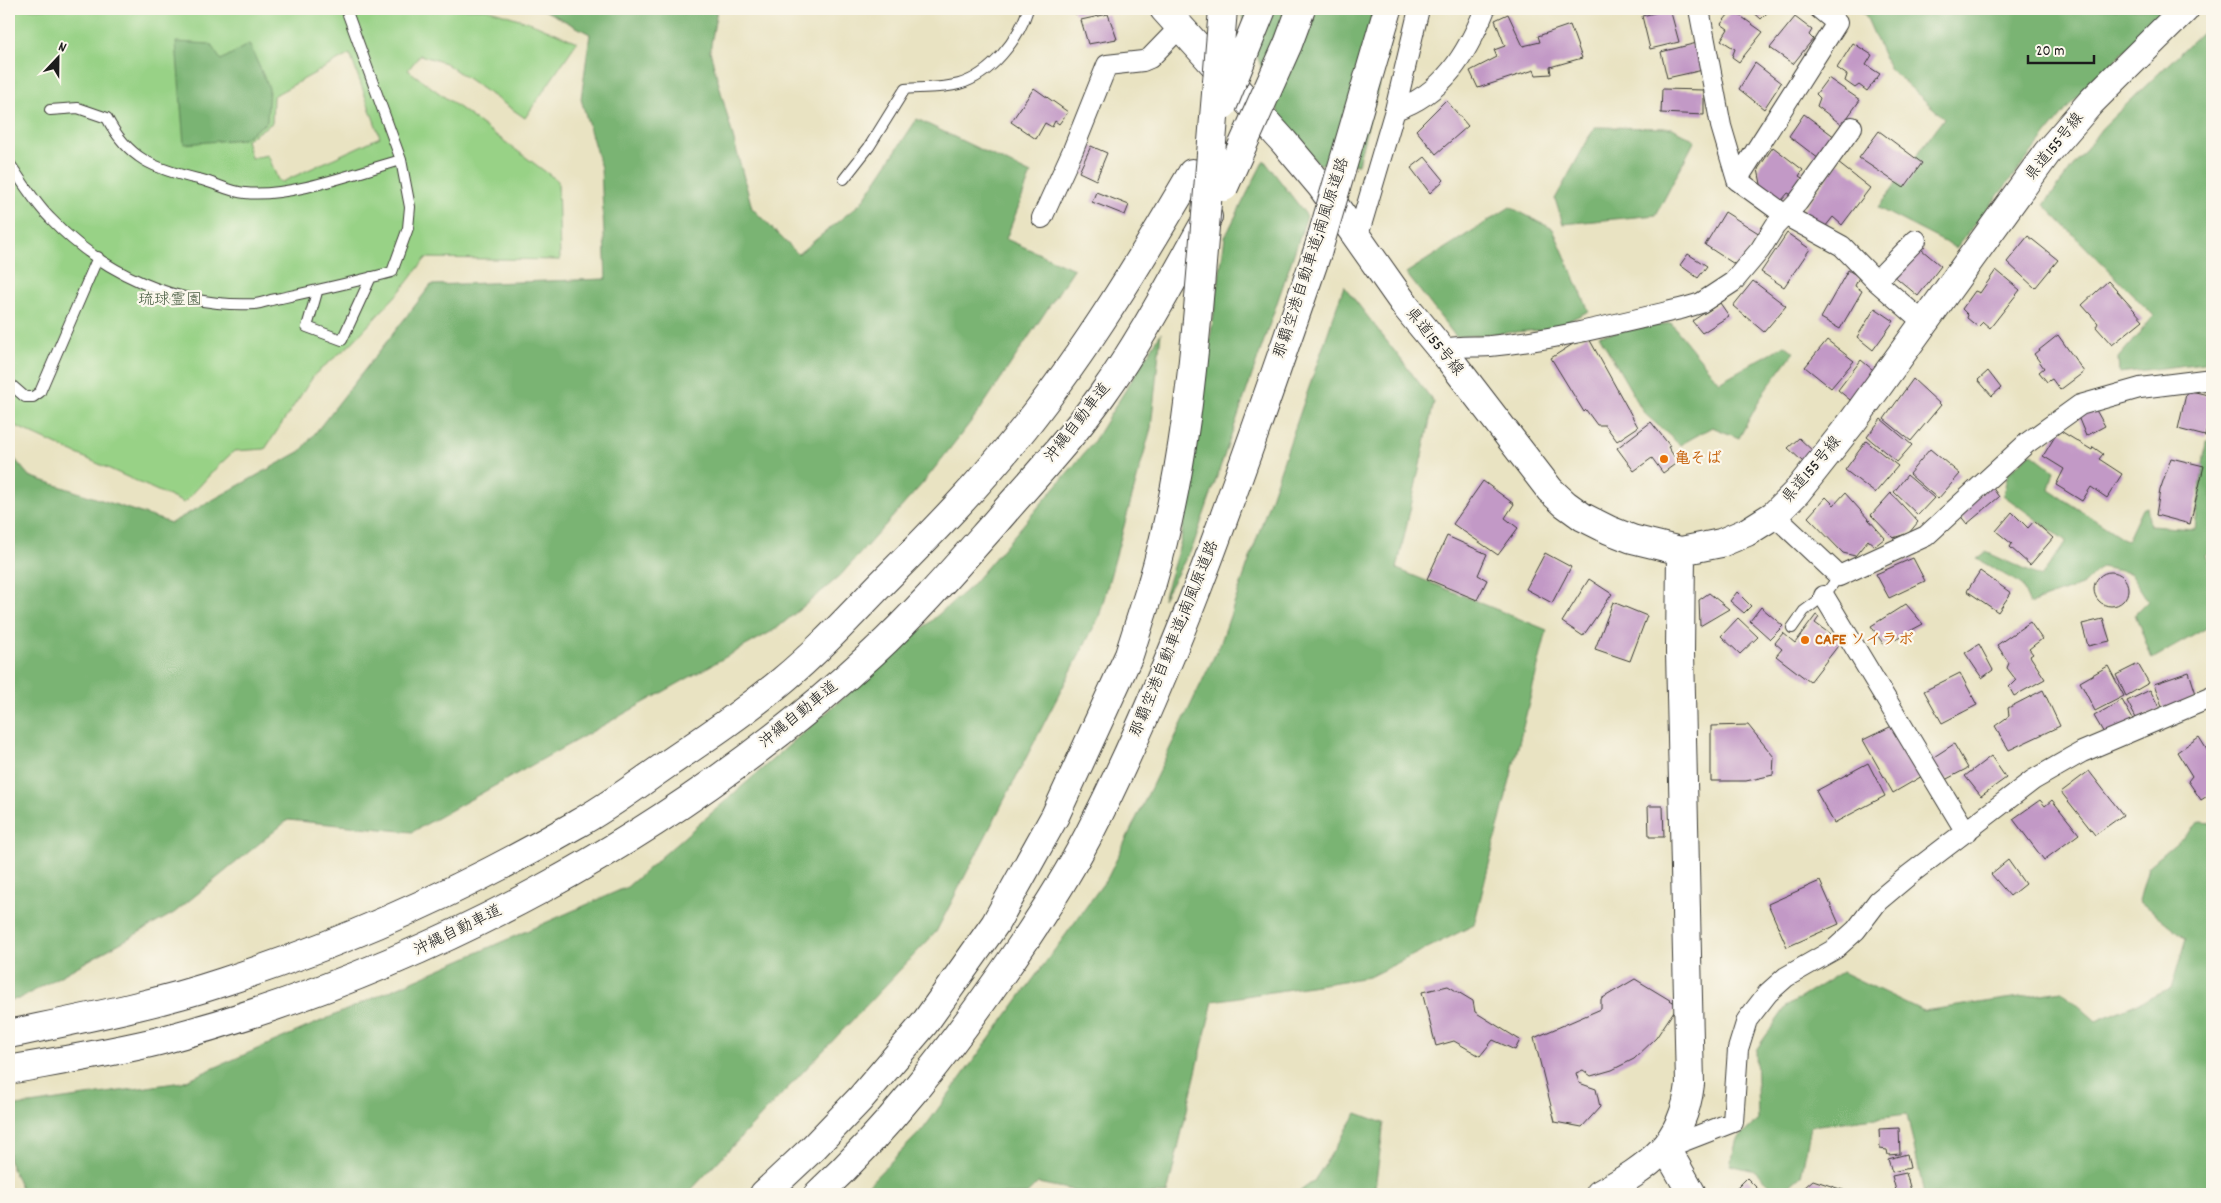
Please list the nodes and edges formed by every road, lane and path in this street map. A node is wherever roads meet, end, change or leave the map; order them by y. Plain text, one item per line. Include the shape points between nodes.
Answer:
1 (346, 9) edge
2 (1028, 9) edge
3 (1223, 9) edge
4 (1262, 9) edge
5 (1300, 9) edge
6 (1388, 9) edge
7 (1419, 9) edge
8 (1485, 9) edge
9 (1820, 9) edge
10 (2185, 9) edge
11 (1705, 13) edge
12 (1172, 18) edge
13 (50, 110) dead end
14 (1395, 110) junction
15 (1852, 127) dead end
16 (401, 160) junction
17 (9, 163) edge
18 (844, 179) dead end
19 (1737, 180) junction
20 (1785, 215) junction
21 (1042, 218) dead end
22 (1357, 239) junction
23 (1916, 240) dead end
24 (98, 258) junction
25 (371, 277) junction
26 (1876, 281) junction
27 (317, 292) junction
28 (1923, 322) junction
29 (1440, 349) junction
30 (2212, 379) edge
31 (9, 383) edge
32 (1774, 514) junction
33 (1681, 551) junction
34 (1839, 576) junction
35 (1824, 596) junction
36 (1792, 628) dead end
37 (2212, 697) edge
38 (1968, 830) junction
39 (9, 1034) edge
40 (10, 1070) edge
41 (1666, 1148) junction
42 (764, 1194) edge
43 (818, 1194) edge
44 (1600, 1194) edge
45 (1692, 1194) edge

1 - 16 lane
2 - 18 lane via 1023,24 1004,54 983,71 961,84 937,89 905,89 870,147
3 - 42 main road, bridge via 1196,345 1183,442 1166,537 1130,655 1056,816 995,924 924,1024 860,1099
4 - 39 main road, bridge via 1192,173 1142,258 1026,426 956,509 784,679 715,731 580,822 490,872 387,921 219,984
5 - 40 main road, 沖縄自動車道, bridge via 1288,44 1224,187 1149,321 1102,396 958,564 876,650 814,706 682,804 609,850 527,896 402,958 242,1017 155,1042
6 - 43 main road, 那覇空港自動車道;南風原道路, bridge via 1318,250 1233,492 1158,689 1087,838 1026,939 954,1041 887,1123
7 - 14 street
8 - 14 street via 1462,56 1435,88 1414,104
9 - 19 street via 1837,23
10 - 28 main road, 県道155号線 via 2091,102 2047,153
11 - 19 street via 1721,126
12 - 21 street via 1150,58 1107,65
12 - 22 main road, 県道155号線 via 1321,186
13 - 16 lane via 78,108 107,118 117,138 140,159 169,172 247,194 308,187
14 - 22 street
15 - 20 street
16 - 25 lane via 410,207 408,228 392,272
17 - 24 lane via 51,220
19 - 20 street
20 - 26 street via 1842,246
20 - 29 street via 1733,282 1701,303 1570,333 1490,346
22 - 29 main road, 県道155号線
23 - 26 street
24 - 27 lane via 143,284 176,296 208,301 255,304
24 - 31 lane via 40,392 33,397 25,397
25 - 27 lane
25 - 27 lane via 342,340 307,327
26 - 28 street
28 - 32 main road, 県道155号線 via 1832,448 1796,493
29 - 33 main road, 県道155号線 via 1550,490 1565,504 1609,530
30 - 34 street via 2140,388 2080,405 2027,443 1926,536
32 - 33 main road, 県道155号線 via 1747,532 1721,543
32 - 34 street
33 - 41 main road via 1680,652 1690,1084 1683,1121
34 - 35 lane
35 - 36 lane via 1804,611
35 - 38 street via 1960,822
37 - 38 street via 2082,752 2033,780
38 - 41 street via 1878,901 1856,930 1835,949 1786,976 1768,993 1747,1020 1738,1049 1733,1122
41 - 44 main road
41 - 45 main road

